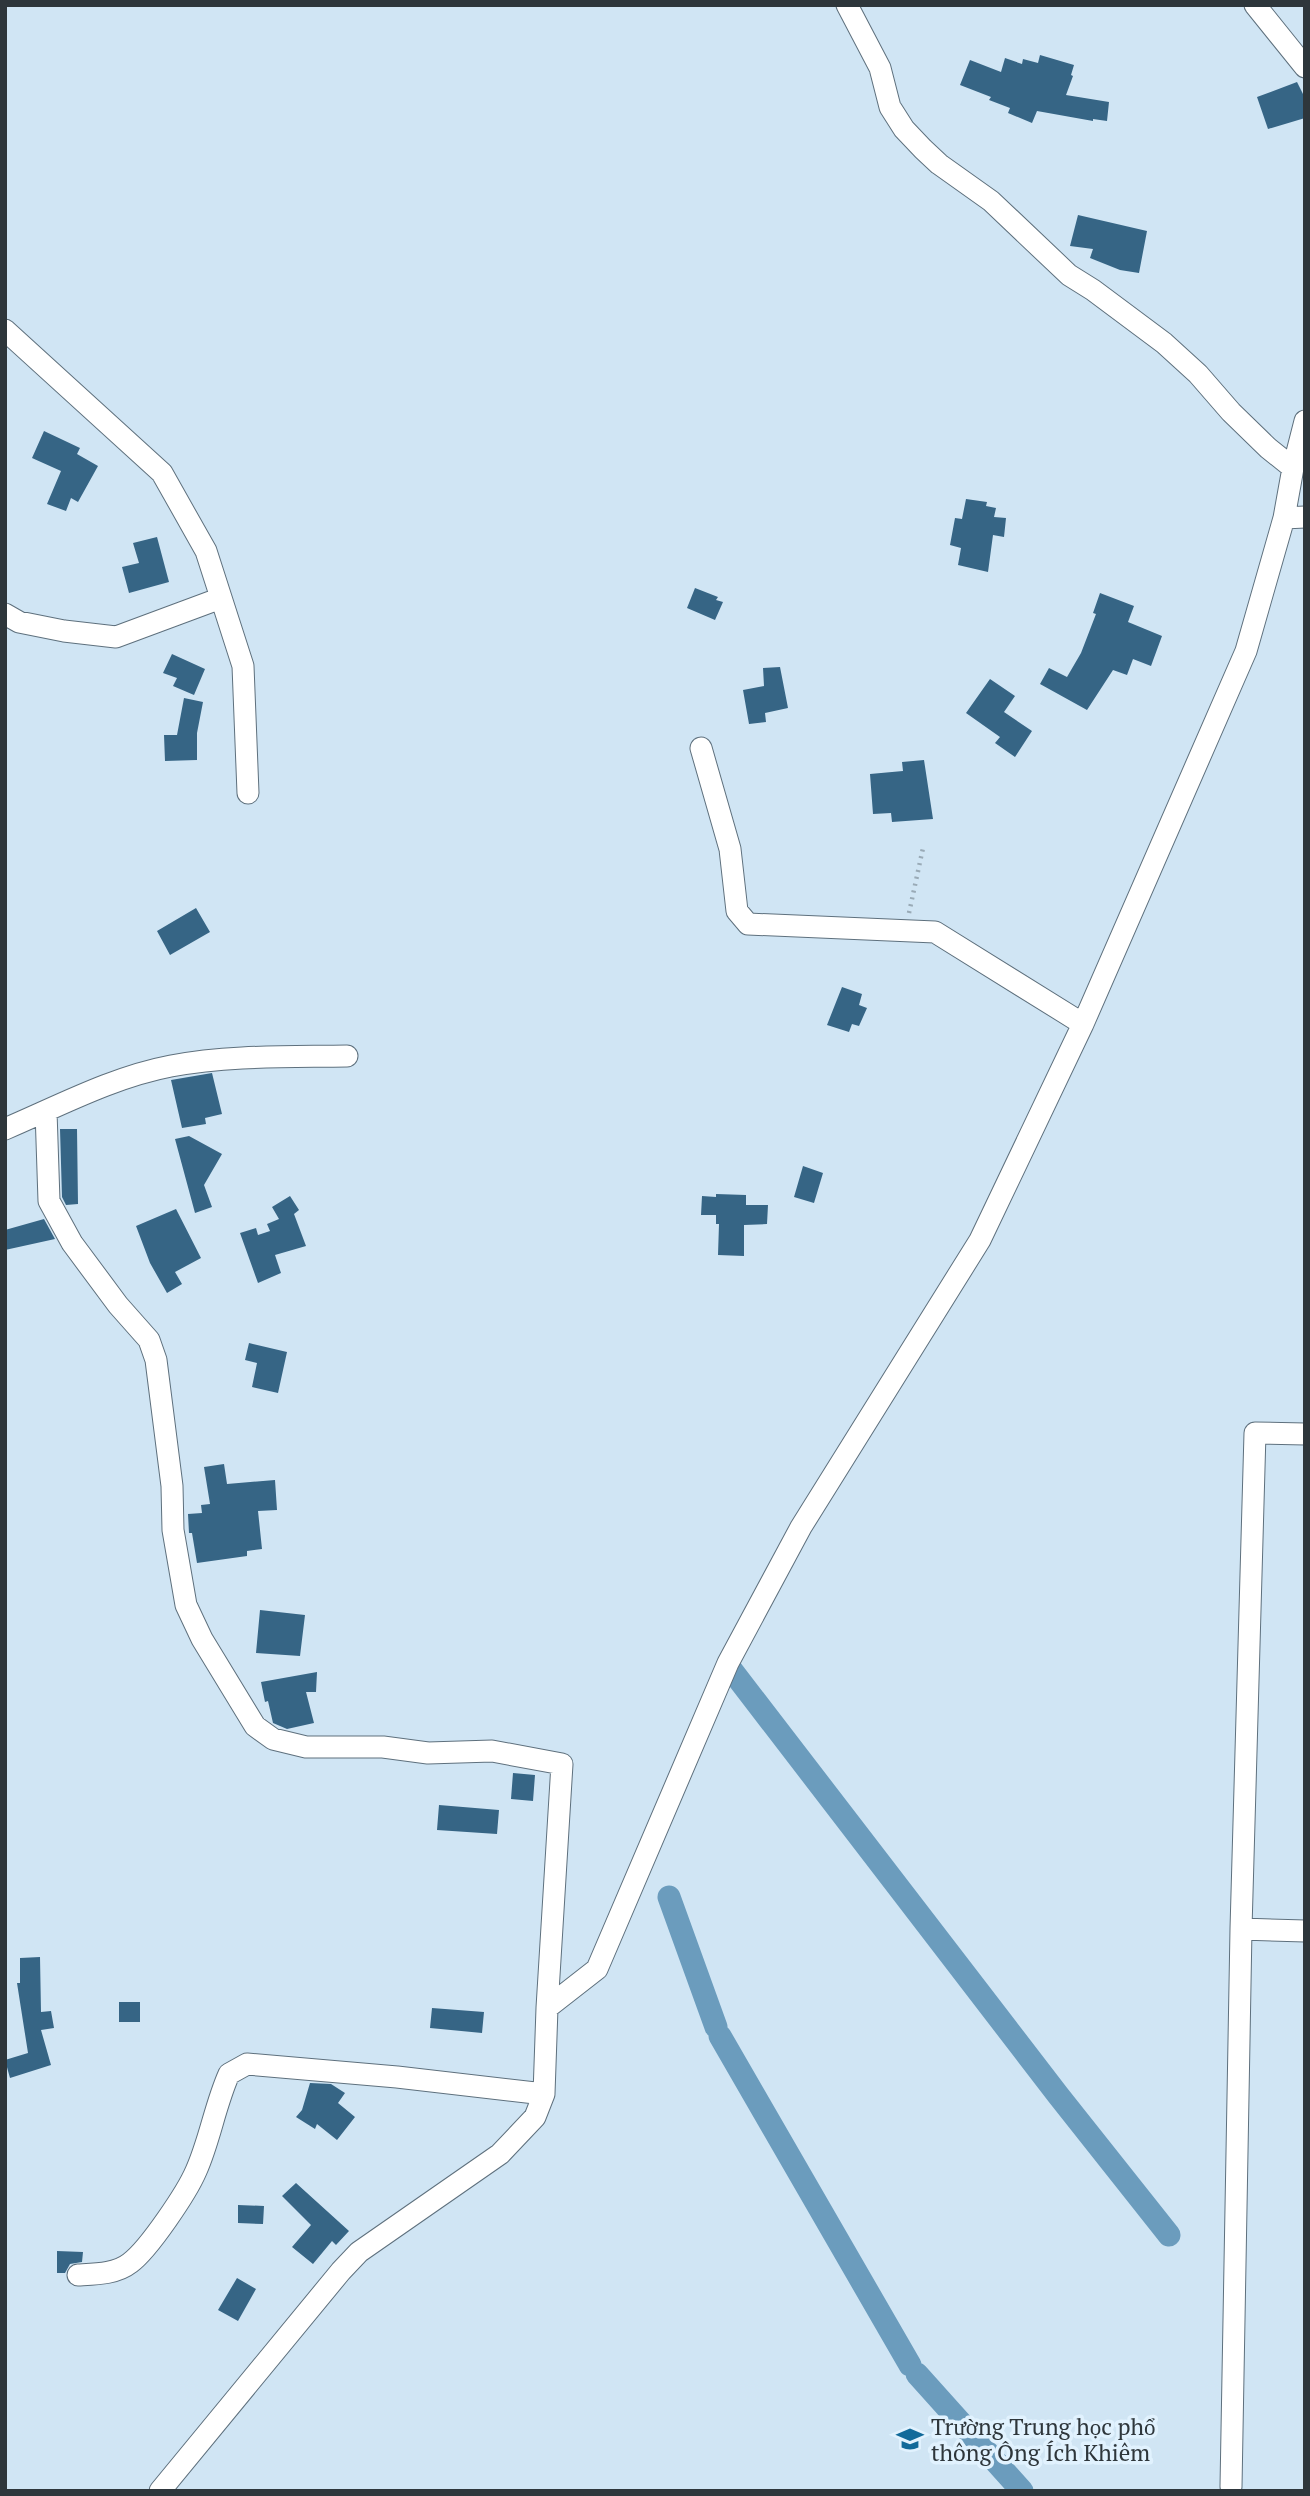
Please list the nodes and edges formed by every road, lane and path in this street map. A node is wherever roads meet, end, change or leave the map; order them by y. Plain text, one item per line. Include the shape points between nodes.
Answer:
1 (846, 5) edge
2 (1255, 5) edge
3 (1305, 67) edge
4 (5, 330) edge
5 (1305, 421) edge
6 (1293, 468) junction
7 (1295, 517) edge
8 (221, 598) junction
9 (5, 614) edge
10 (701, 748) dead end
11 (248, 793) dead end
12 (923, 848) dead end
13 (906, 930) junction
14 (1083, 1024) junction
15 (347, 1056) dead end
16 (46, 1111) junction
17 (5, 1129) edge
18 (1305, 1434) edge
19 (1241, 1929) junction
20 (1305, 1931) edge
21 (547, 2008) junction
22 (544, 2094) junction
23 (78, 2276) dead end
24 (1231, 2487) dead end
25 (160, 2491) edge

1 - 6 street via 880,68 890,107 923,149 991,201 1069,275 1172,351 1268,449
2 - 3 street
4 - 8 street via 162,473 206,551
5 - 6 street
6 - 7 street
7 - 14 street via 1247,651
8 - 9 street via 116,637 19,622
8 - 11 street via 243,666
10 - 13 street via 730,849 737,911 742,919 748,924
12 - 13 path
13 - 14 street via 935,932
14 - 21 street via 980,1240 801,1527 727,1663 597,1969
15 - 16 street via 219,1059 168,1066
16 - 17 street
16 - 21 street via 49,1201 72,1243 149,1340 156,1360 173,1530 187,1605 202,1639 255,1726 272,1739 306,1746 428,1753 492,1751 562,1764
18 - 19 street via 1255,1433
19 - 20 street
19 - 24 street
21 - 22 street
22 - 23 street via 247,2064 229,2074 196,2172 142,2251 129,2264 109,2272
22 - 25 street via 535,2117 500,2154 359,2252

